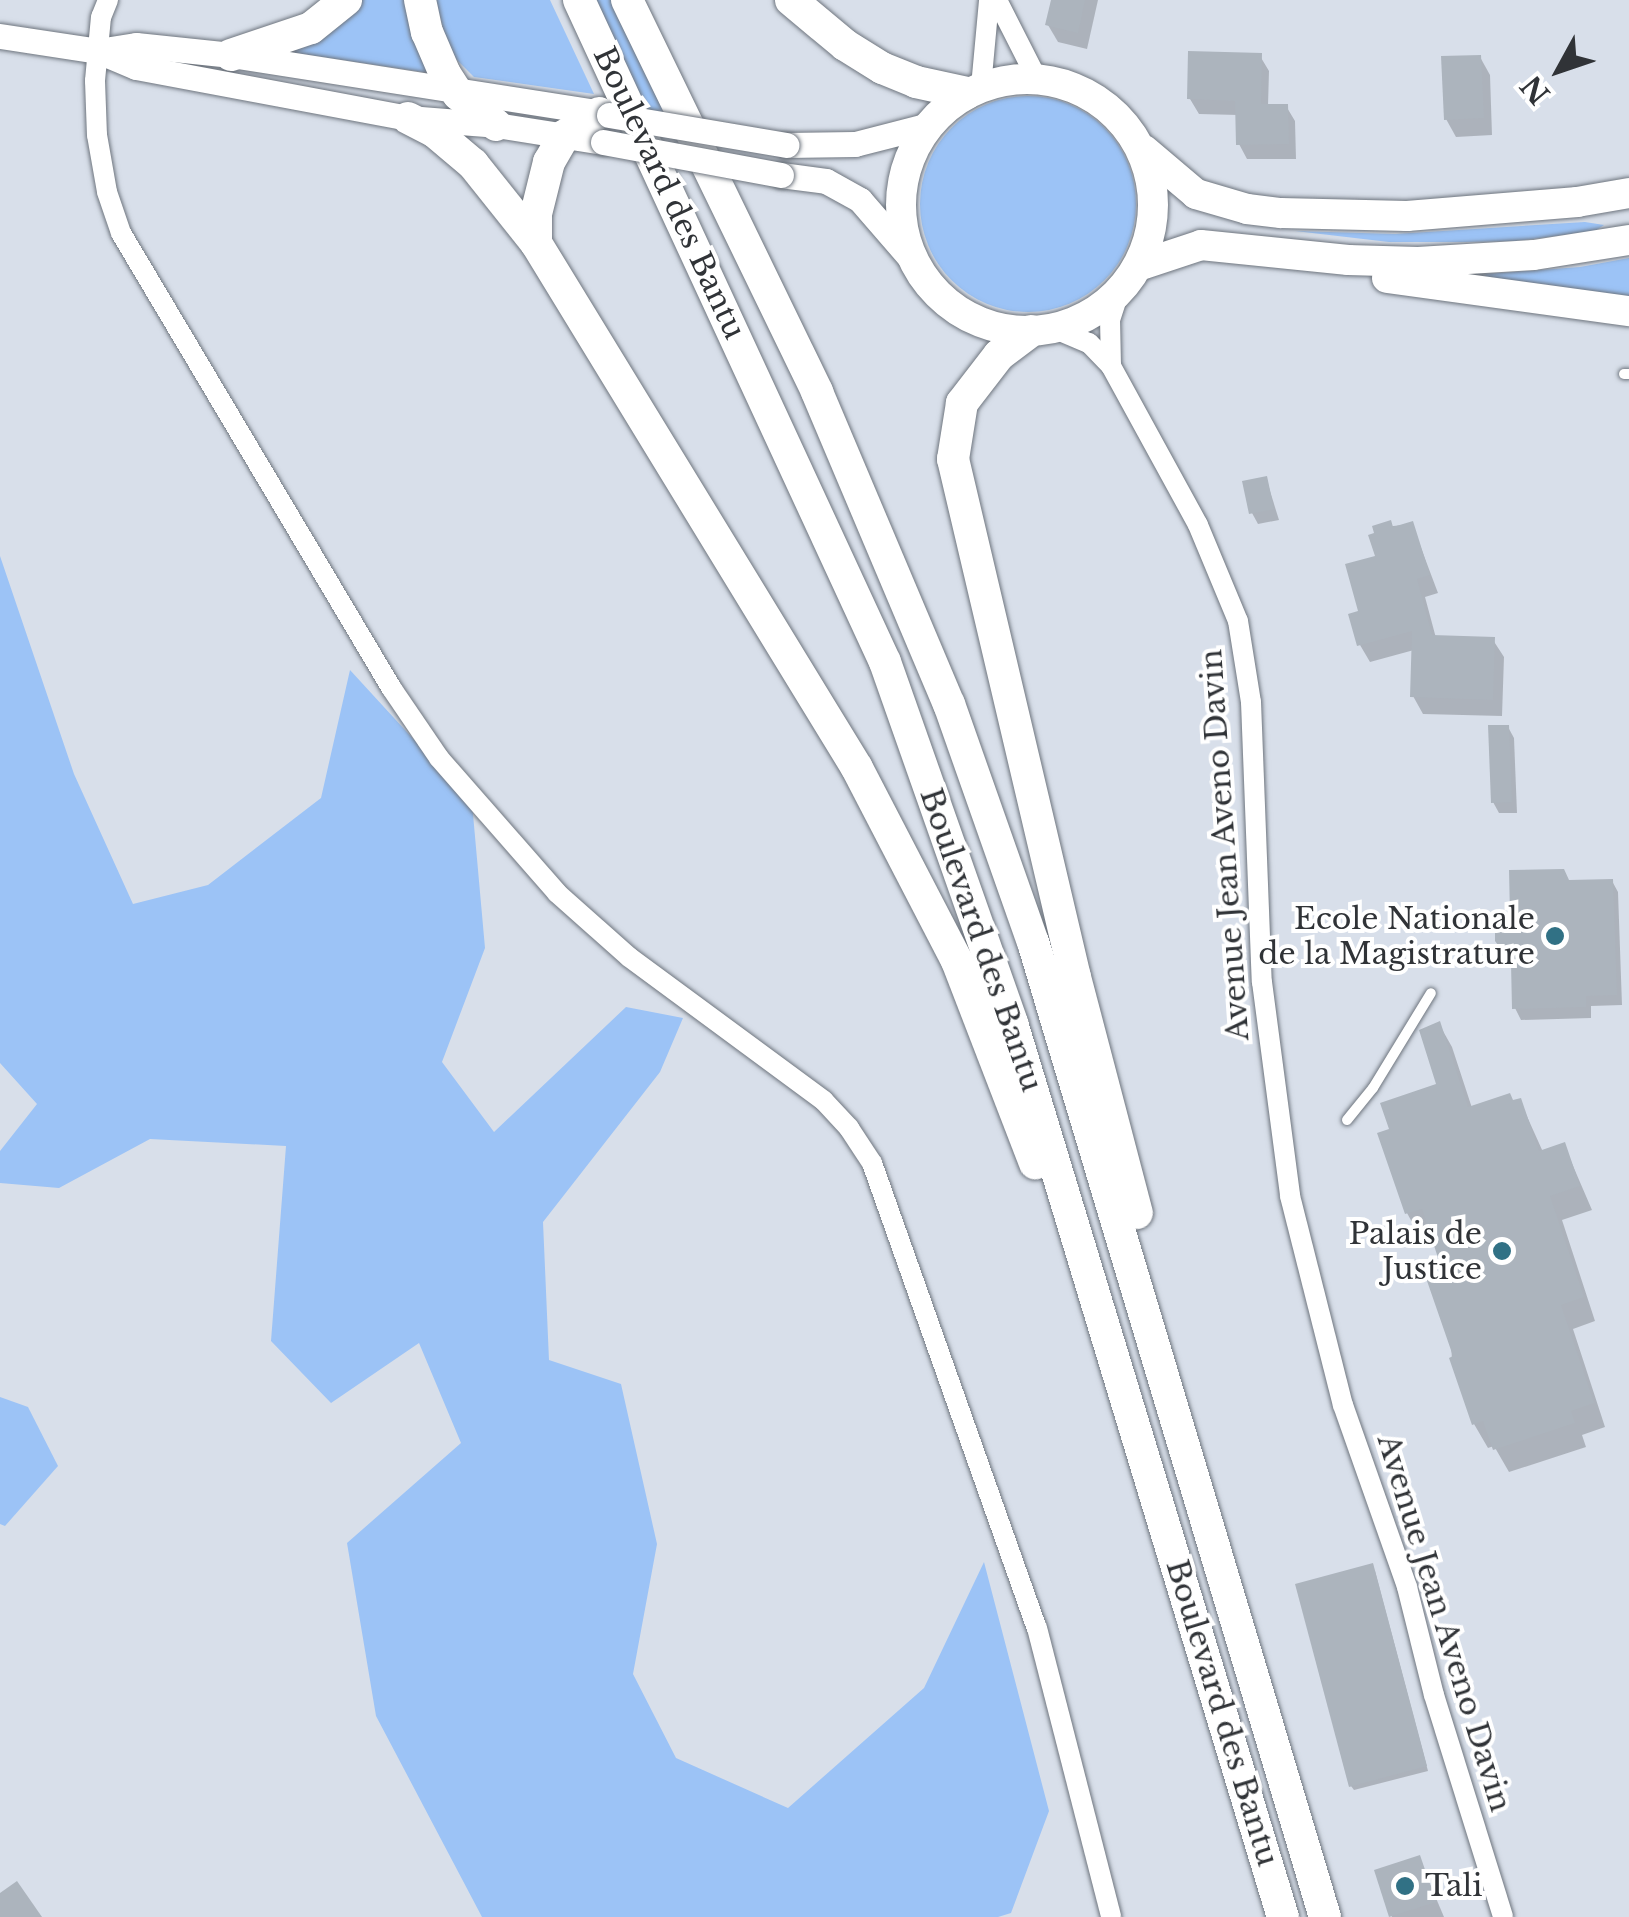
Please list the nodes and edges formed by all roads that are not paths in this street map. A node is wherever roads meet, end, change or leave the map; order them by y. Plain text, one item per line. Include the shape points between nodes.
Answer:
1 (108, 0) edge
2 (346, 0) edge
3 (420, 0) edge
4 (579, 0) edge
5 (627, 0) edge
6 (790, 0) edge
7 (989, 0) edge
8 (997, 0) edge
9 (0, 36) edge
10 (98, 51) junction
11 (231, 55) junction
12 (1036, 79) junction
13 (974, 90) junction
14 (458, 94) junction
15 (408, 118) junction
16 (604, 123) junction
17 (496, 125) junction
18 (929, 125) junction
19 (564, 136) junction
20 (1133, 136) junction
21 (1629, 193) edge
22 (1407, 216) junction
23 (1629, 219) edge
24 (1629, 240) edge
25 (536, 244) junction
26 (1252, 252) junction
27 (918, 266) junction
28 (1138, 266) junction
29 (1119, 292) junction
30 (1629, 311) edge
31 (1042, 330) junction
32 (1111, 366) junction
33 (1431, 994) dead end
34 (1346, 1120) dead end
35 (1116, 1378) junction
36 (1204, 1510) junction
37 (1110, 1917) edge
38 (1283, 1917) edge
39 (1325, 1917) edge
40 (1503, 1917) edge

1 - 10 street
2 - 11 highway via 311,28
3 - 14 highway via 434,51
4 - 35 highway, Boulevard des Bantu via 886,662 1012,1023
5 - 36 highway, Boulevard des Bantu via 817,392 948,704 1033,942
6 - 13 highway via 882,68 916,82
7 - 13 street
8 - 12 street
9 - 10 street
10 - 11 street via 136,45
10 - 15 street via 136,68
10 - 37 street via 97,135 122,233 439,758 557,894 630,957 824,1101 872,1164 1038,1628
11 - 14 street
12 - 13 main road
12 - 20 main road via 1084,92
13 - 18 main road
14 - 16 street
14 - 17 highway
15 - 17 street
15 - 25 highway via 473,164
16 - 18 street, bridge via 786,145 855,144
16 - 19 highway
16 - 27 street, bridge via 781,175 826,181 860,200
17 - 19 street
18 - 27 main road via 915,146 902,194
19 - 25 highway via 549,162
20 - 22 main road via 1182,186 1217,202 1281,214
20 - 28 main road via 1152,190 1151,229
21 - 22 main road
22 - 23 main road via 1454,224 1576,214
24 - 26 main road via 1479,261
25 - 35 highway via 857,768 958,961
26 - 28 main road via 1202,245
26 - 30 main road
27 - 31 main road via 942,297 974,319
28 - 29 main road
29 - 31 main road via 1088,315
29 - 32 street via 1110,320
31 - 32 street via 1089,343
31 - 36 highway via 1000,355 962,403 953,459 1075,978 1185,1401
32 - 40 street, Avenue Jean Aveno Davin via 1198,525 1238,621 1250,675 1262,982 1290,1196 1343,1404 1407,1588
33 - 34 lane
35 - 38 highway, Boulevard des Bantu
36 - 39 highway, Boulevard des Bantu

